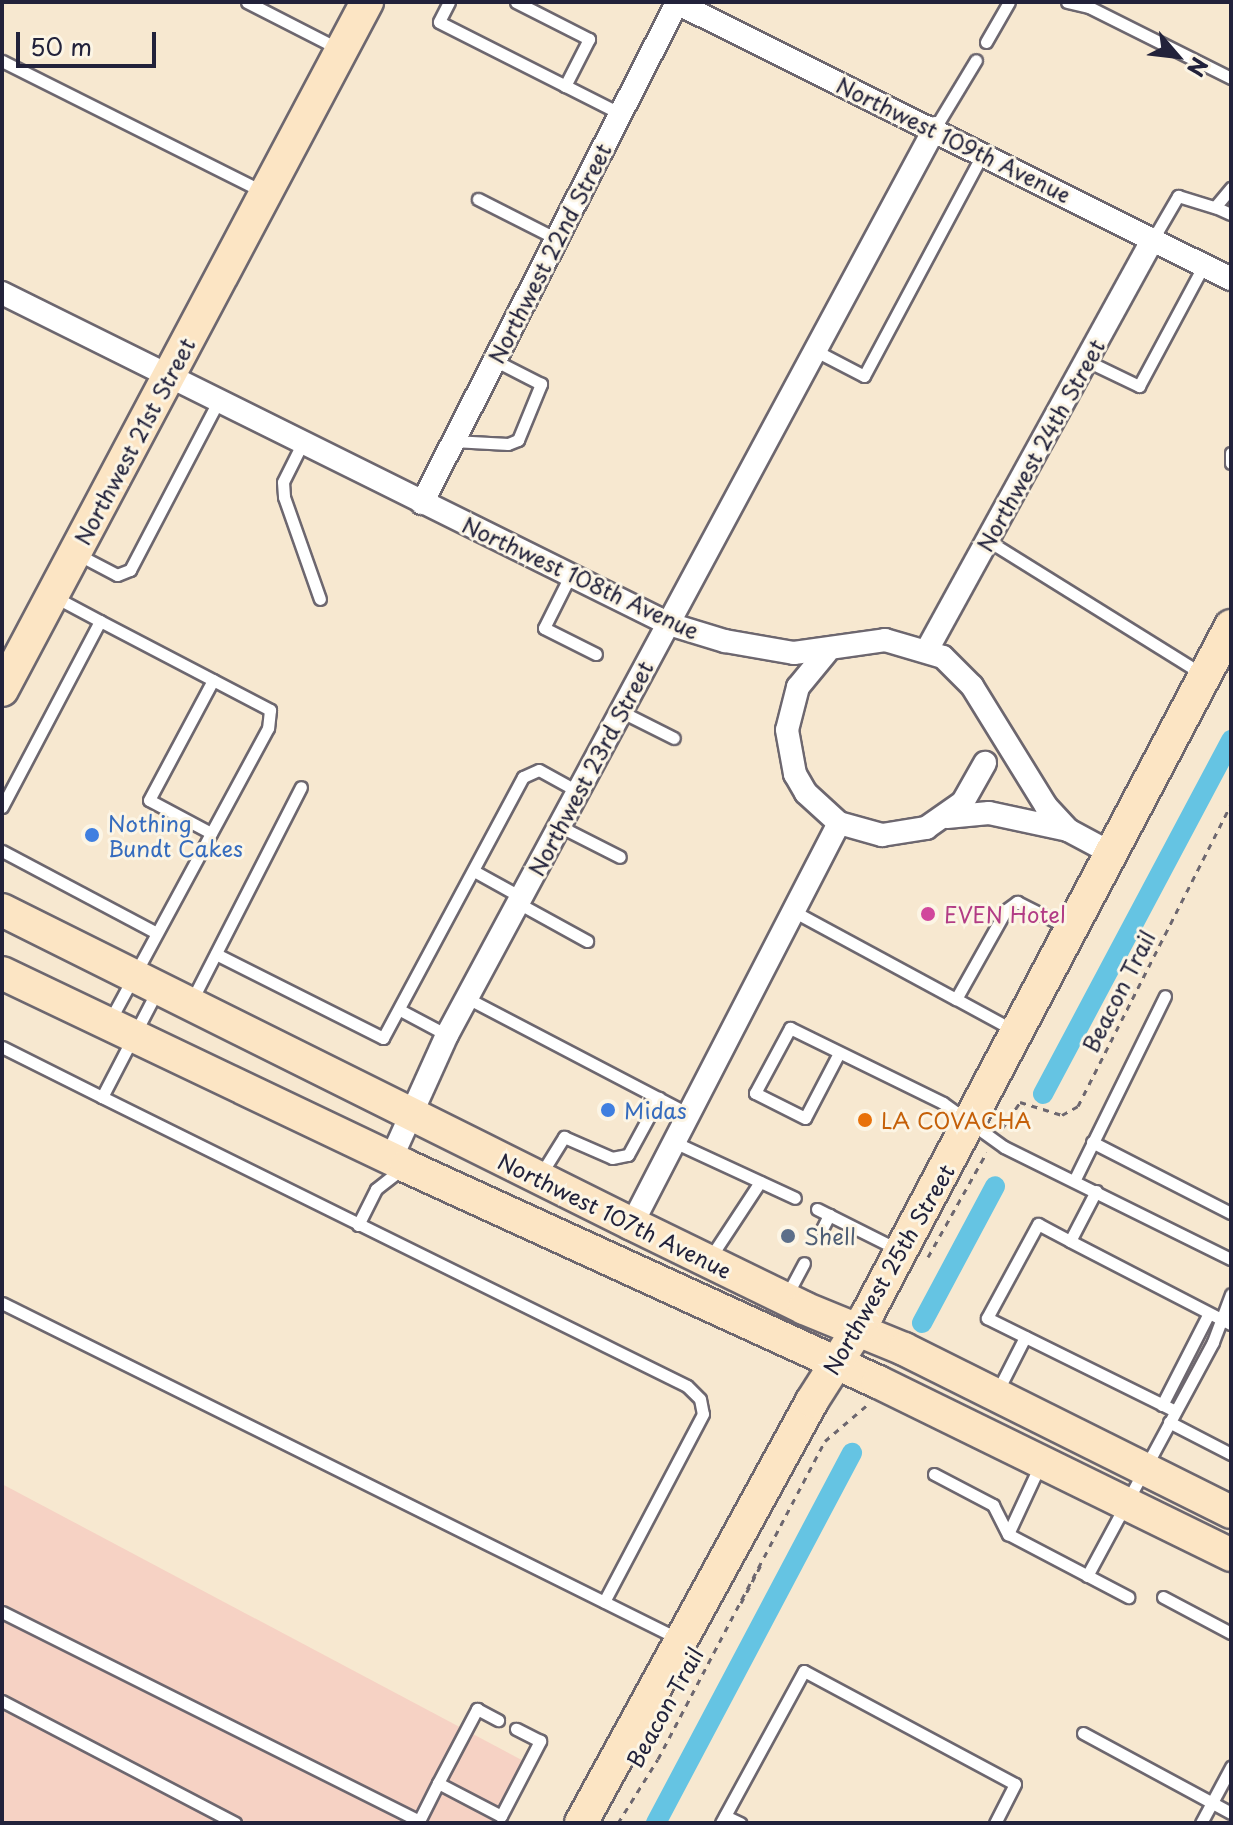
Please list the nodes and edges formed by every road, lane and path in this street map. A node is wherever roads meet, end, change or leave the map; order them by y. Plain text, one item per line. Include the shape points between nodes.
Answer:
1 (247, 2) edge
2 (367, 2) edge
3 (449, 2) edge
4 (516, 2) edge
5 (676, 2) edge
6 (1009, 2) edge
7 (1067, 2) edge
8 (986, 42) dead end
9 (342, 50) junction
10 (976, 60) dead end
11 (2, 61) edge
12 (1231, 78) edge
13 (565, 86) junction
14 (621, 114) junction
15 (935, 128) junction
16 (983, 153) junction
17 (1231, 188) edge
18 (266, 193) junction
19 (478, 199) dead end
20 (1215, 207) junction
21 (1231, 214) edge
22 (555, 238) junction
23 (1153, 239) junction
24 (1204, 265) junction
25 (1231, 279) edge
26 (2, 293) edge
27 (816, 351) junction
28 (494, 360) junction
29 (1087, 361) junction
30 (168, 376) junction
31 (218, 402) junction
32 (452, 441) junction
33 (302, 444) junction
34 (1231, 453) edge
35 (1231, 463) edge
36 (422, 503) junction
37 (987, 540) junction
38 (74, 553) junction
39 (570, 576) junction
40 (52, 596) junction
41 (320, 599) dead end
42 (100, 621) junction
43 (669, 624) junction
44 (1231, 626) edge
45 (927, 650) junction
46 (826, 653) junction
47 (596, 654) dead end
48 (1205, 676) junction
49 (213, 680) junction
50 (2, 690) edge
51 (619, 710) junction
52 (674, 738) dead end
53 (985, 763) dead end
54 (301, 787) dead end
55 (577, 791) junction
56 (1231, 804) edge
57 (2, 807) edge
58 (946, 817) junction
59 (839, 823) junction
60 (559, 826) junction
61 (1068, 830) junction
62 (211, 833) junction
63 (2, 851) edge
64 (1111, 853) junction
65 (620, 857) dead end
66 (474, 871) junction
67 (520, 900) junction
68 (2, 910) edge
69 (793, 911) junction
70 (1072, 929) junction
71 (155, 932) junction
72 (587, 941) dead end
73 (216, 954) junction
74 (2, 973) edge
75 (146, 982) junction
76 (1165, 996) dead end
77 (467, 998) junction
78 (956, 999) junction
79 (189, 1004) junction
80 (400, 1010) junction
81 (121, 1030) junction
82 (1017, 1032) junction
83 (447, 1035) junction
84 (2, 1047) edge
85 (839, 1053) junction
86 (102, 1097) junction
87 (659, 1098) junction
88 (410, 1114) junction
89 (689, 1114) junction
90 (970, 1123) junction
91 (1002, 1129) dead end
92 (674, 1142) junction
93 (1092, 1142) junction
94 (984, 1156) dead end
95 (398, 1162) junction
96 (539, 1177) junction
97 (1074, 1181) junction
98 (760, 1182) junction
99 (1096, 1191) junction
100 (795, 1198) dead end
101 (817, 1209) dead end
102 (1231, 1213) edge
103 (829, 1215) junction
104 (632, 1224) junction
105 (358, 1225) junction
106 (822, 1229) dead end
107 (1070, 1241) junction
108 (913, 1257) junction
109 (1231, 1259) edge
110 (709, 1261) junction
111 (804, 1263) dead end
112 (1231, 1294) edge
113 (785, 1298) junction
114 (2, 1303) edge
115 (1214, 1317) junction
116 (1231, 1324) edge
117 (856, 1331) junction
118 (1025, 1337) junction
119 (835, 1363) junction
120 (995, 1395) junction
121 (861, 1403) dead end
122 (1162, 1405) junction
123 (1172, 1416) junction
124 (1231, 1454) edge
125 (1041, 1463) junction
126 (1145, 1469) junction
127 (934, 1474) dead end
128 (1126, 1504) junction
129 (1231, 1512) edge
130 (1008, 1534) junction
131 (1231, 1555) edge
132 (1087, 1576) junction
133 (1128, 1597) dead end
134 (1163, 1597) dead end
135 (604, 1602) junction
136 (2, 1612) edge
137 (1231, 1633) edge
138 (684, 1642) junction
139 (2, 1701) edge
140 (498, 1720) dead end
141 (516, 1729) dead end
142 (1083, 1733) dead end
143 (1231, 1767) edge
144 (438, 1783) junction
145 (1212, 1803) junction
146 (1231, 1813) edge
147 (723, 1819) edge
148 (421, 1822) edge
149 (235, 1823) edge
150 (581, 1823) edge
151 (618, 1823) edge
152 (740, 1823) edge
153 (995, 1823) edge
154 (1201, 1823) edge

1 - 9 lane
2 - 9 main road, Northwest 21st Street
3 - 13 lane via 439,22
4 - 13 lane via 589,39
5 - 14 street, Northwest 22nd Street
5 - 15 street, Northwest 109th Avenue
6 - 8 lane
7 - 12 lane via 1089,7
9 - 18 main road, Northwest 21st Street
10 - 15 lane
11 - 18 lane
13 - 14 lane
14 - 22 street, Northwest 22nd Street
15 - 16 street, Northwest 109th Avenue
15 - 27 street, Northwest 23rd Street
16 - 23 street, Northwest 109th Avenue
16 - 27 lane via 864,376
17 - 20 lane
18 - 30 main road, Northwest 21st Street
19 - 22 lane
20 - 21 lane
20 - 23 lane via 1178,196
22 - 28 street, Northwest 22nd Street
23 - 24 street, Northwest 109th Avenue
23 - 29 street, Northwest 24th Street
24 - 25 street, Northwest 109th Avenue
24 - 29 lane via 1139,386
26 - 30 street, Northwest 108th Avenue
27 - 43 street, Northwest 23rd Street
28 - 32 street, Northwest 22nd Street
28 - 32 lane via 541,384 518,440
29 - 37 street, Northwest 24th Street
30 - 31 street, Northwest 108th Avenue
30 - 38 main road, Northwest 21st Street
31 - 33 street, Northwest 108th Avenue
31 - 38 lane via 130,570 117,575
32 - 36 street, Northwest 22nd Street
33 - 36 street, Northwest 108th Avenue
33 - 41 lane via 283,482 284,497
34 - 35 lane
36 - 39 street, Northwest 108th Avenue
37 - 45 street, Northwest 24th Street
37 - 48 lane
38 - 40 main road, Northwest 21st Street
39 - 43 street, Northwest 108th Avenue
39 - 47 lane via 544,628
40 - 42 lane
40 - 50 main road, Northwest 21st Street
42 - 49 lane
42 - 57 lane
43 - 46 street, Northwest 108th Avenue via 765,649
43 - 51 street, Northwest 23rd Street
44 - 48 main road, Northwest 25th Street
45 - 46 street, Northwest 108th Avenue via 885,640
45 - 61 street, Northwest 108th Avenue via 966,678 1025,777
46 - 59 street via 798,687 788,741 806,793
48 - 64 main road, Northwest 25th Street
49 - 62 lane via 270,710 272,717
49 - 62 lane via 149,800
51 - 52 lane
51 - 55 street, Northwest 23rd Street
53 - 58 street via 970,793
54 - 73 lane
55 - 60 street, Northwest 23rd Street
55 - 66 lane via 539,770 527,773
56 - 91 path, Beacon Trail via 1078,1106 1062,1115 1024,1100
58 - 59 street via 926,828 882,835
58 - 61 street via 989,813
59 - 69 street
60 - 65 lane
60 - 67 street, Northwest 23rd Street
61 - 64 street, Northwest 108th Avenue
62 - 71 lane
63 - 71 lane
64 - 70 main road, Northwest 25th Street
66 - 67 lane
66 - 80 lane
67 - 72 lane
67 - 77 street, Northwest 23rd Street
68 - 75 main road, Northwest 107th Avenue
69 - 78 lane
69 - 89 street
70 - 78 lane via 1017,902 1006,910
70 - 82 main road, Northwest 25th Street
71 - 75 lane
73 - 79 lane
73 - 80 lane via 380,1037 385,1037
74 - 81 main road, Northwest 107th Avenue
75 - 79 main road, Northwest 107th Avenue
75 - 81 lane
75 - 81 lane
76 - 93 lane
77 - 83 street, Northwest 23rd Street
77 - 87 lane
78 - 82 lane
79 - 88 main road, Northwest 107th Avenue
80 - 83 lane
81 - 86 lane
81 - 95 main road, Northwest 107th Avenue
82 - 90 main road, Northwest 25th Street
83 - 88 street, Northwest 23rd Street
84 - 86 lane
85 - 85 lane via 805,1118 755,1093 790,1028
85 - 90 lane via 943,1103
86 - 105 lane
87 - 89 lane
87 - 96 lane via 628,1155 612,1158 564,1137
88 - 95 street, Northwest 23rd Street
88 - 96 main road, Northwest 107th Avenue
89 - 92 street
90 - 97 lane via 1004,1147
90 - 108 main road, Northwest 25th Street
92 - 98 lane
92 - 104 street
93 - 97 lane
93 - 102 lane
94 - 108 path
95 - 105 lane via 376,1189
95 - 119 main road, Northwest 107th Avenue
96 - 104 main road, Northwest 107th Avenue
97 - 99 lane
98 - 100 lane
98 - 110 lane
99 - 107 lane
99 - 109 lane
101 - 103 lane
103 - 106 lane
103 - 108 lane
104 - 110 main road, Northwest 107th Avenue
105 - 135 lane via 687,1386 700,1399 703,1414
107 - 115 lane
107 - 118 lane via 1038,1224 987,1318
108 - 117 main road, Northwest 25th Street
110 - 113 main road, Northwest 107th Avenue
111 - 113 lane
112 - 115 lane
113 - 117 main road, Northwest 107th Avenue
114 - 135 lane
115 - 116 lane
115 - 122 lane
115 - 123 lane via 1213,1342
117 - 119 main road, Northwest 25th Street
117 - 120 main road, Northwest 107th Avenue
118 - 120 lane
118 - 122 lane
119 - 125 main road, Northwest 107th Avenue
119 - 138 main road, Northwest 25th Street
120 - 126 main road, Northwest 107th Avenue
121 - 151 path, Beacon Trail via 868,1403 825,1441 747,1597
122 - 123 lane
123 - 124 lane
123 - 126 lane
125 - 128 main road, Northwest 107th Avenue
125 - 130 lane
126 - 128 lane
126 - 129 main road, Northwest 107th Avenue
127 - 130 lane via 993,1505
128 - 131 main road, Northwest 107th Avenue
128 - 132 lane
130 - 132 lane
132 - 133 lane
134 - 137 lane
135 - 138 lane
136 - 148 lane
138 - 150 main road, Northwest 25th Street
139 - 149 lane
140 - 144 lane via 477,1709
141 - 144 lane via 540,1741 501,1816
142 - 145 lane
143 - 145 lane
144 - 148 lane
145 - 146 lane
145 - 154 lane
147 - 152 lane
147 - 153 lane via 804,1671 1015,1784

